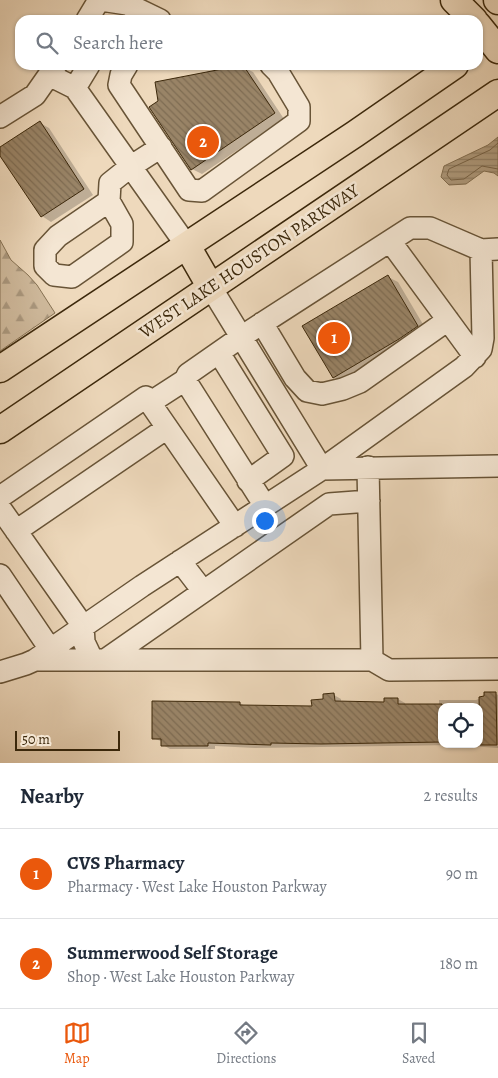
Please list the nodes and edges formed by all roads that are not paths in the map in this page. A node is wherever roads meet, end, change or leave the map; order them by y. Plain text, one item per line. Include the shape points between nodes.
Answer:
1 (100, 0) edge
2 (454, 0) edge
3 (124, 6) edge
4 (90, 15) edge
5 (146, 15) edge
6 (469, 15) edge
7 (52, 70) edge
8 (86, 70) edge
9 (124, 70) edge
10 (276, 70) edge
11 (448, 70) edge
12 (74, 88) junction
13 (498, 93) edge
14 (0, 117) edge
15 (161, 147) junction
16 (130, 167) junction
17 (109, 201) dead end
18 (390, 241) junction
19 (187, 246) junction
20 (490, 250) edge
21 (210, 286) junction
22 (490, 297) edge
23 (448, 320) junction
24 (262, 323) junction
25 (241, 337) junction
26 (485, 344) edge
27 (219, 353) junction
28 (0, 369) edge
29 (185, 380) junction
30 (151, 402) junction
31 (167, 428) junction
32 (0, 430) edge
33 (374, 432) junction
34 (498, 466) edge
35 (377, 467) junction
36 (322, 468) junction
37 (248, 481) junction
38 (0, 497) edge
39 (369, 502) junction
40 (265, 506) junction
41 (0, 508) edge
42 (235, 526) junction
43 (16, 531) junction
44 (180, 561) junction
45 (0, 575) edge
46 (203, 591) junction
47 (83, 626) junction
48 (42, 654) junction
49 (99, 659) junction
50 (372, 660) junction
51 (498, 669) edge
52 (0, 672) edge

1 - 3 lane
1 - 4 lane
2 - 6 main road
3 - 5 lane
7 - 12 lane
7 - 14 lane via 35,95
8 - 12 lane
9 - 15 lane via 119,86
10 - 15 lane via 300,108 299,121 202,191 189,190
11 - 19 main road
12 - 16 lane
13 - 21 main road, WEST LAKE HOUSTON PARKWAY
15 - 16 lane
16 - 17 lane via 110,184
16 - 19 lane
18 - 20 lane via 410,228 430,228
18 - 23 lane
18 - 24 lane
19 - 21 main road
19 - 28 main road
20 - 22 lane
21 - 25 lane
21 - 32 main road, WEST LAKE HOUSTON PARKWAY
22 - 26 lane
23 - 24 lane via 360,382 322,394 307,391 295,378
23 - 26 lane
24 - 25 lane
25 - 27 lane
25 - 36 lane
26 - 33 lane via 464,368
27 - 29 lane via 188,374
27 - 37 lane via 283,456
29 - 30 lane
29 - 37 lane
30 - 31 lane
30 - 38 lane via 146,397
31 - 42 lane
31 - 43 lane
33 - 35 lane via 379,457
33 - 36 lane
34 - 35 lane
35 - 36 lane
35 - 39 lane
36 - 40 lane
37 - 40 lane
39 - 46 lane via 329,504
39 - 50 lane
40 - 42 lane
41 - 43 lane
42 - 44 lane
43 - 47 lane
44 - 46 lane
44 - 47 lane
45 - 48 lane
46 - 49 lane
47 - 48 lane
47 - 49 lane via 84,642
48 - 49 lane
48 - 52 lane via 26,664
49 - 50 lane
50 - 51 lane via 390,670

